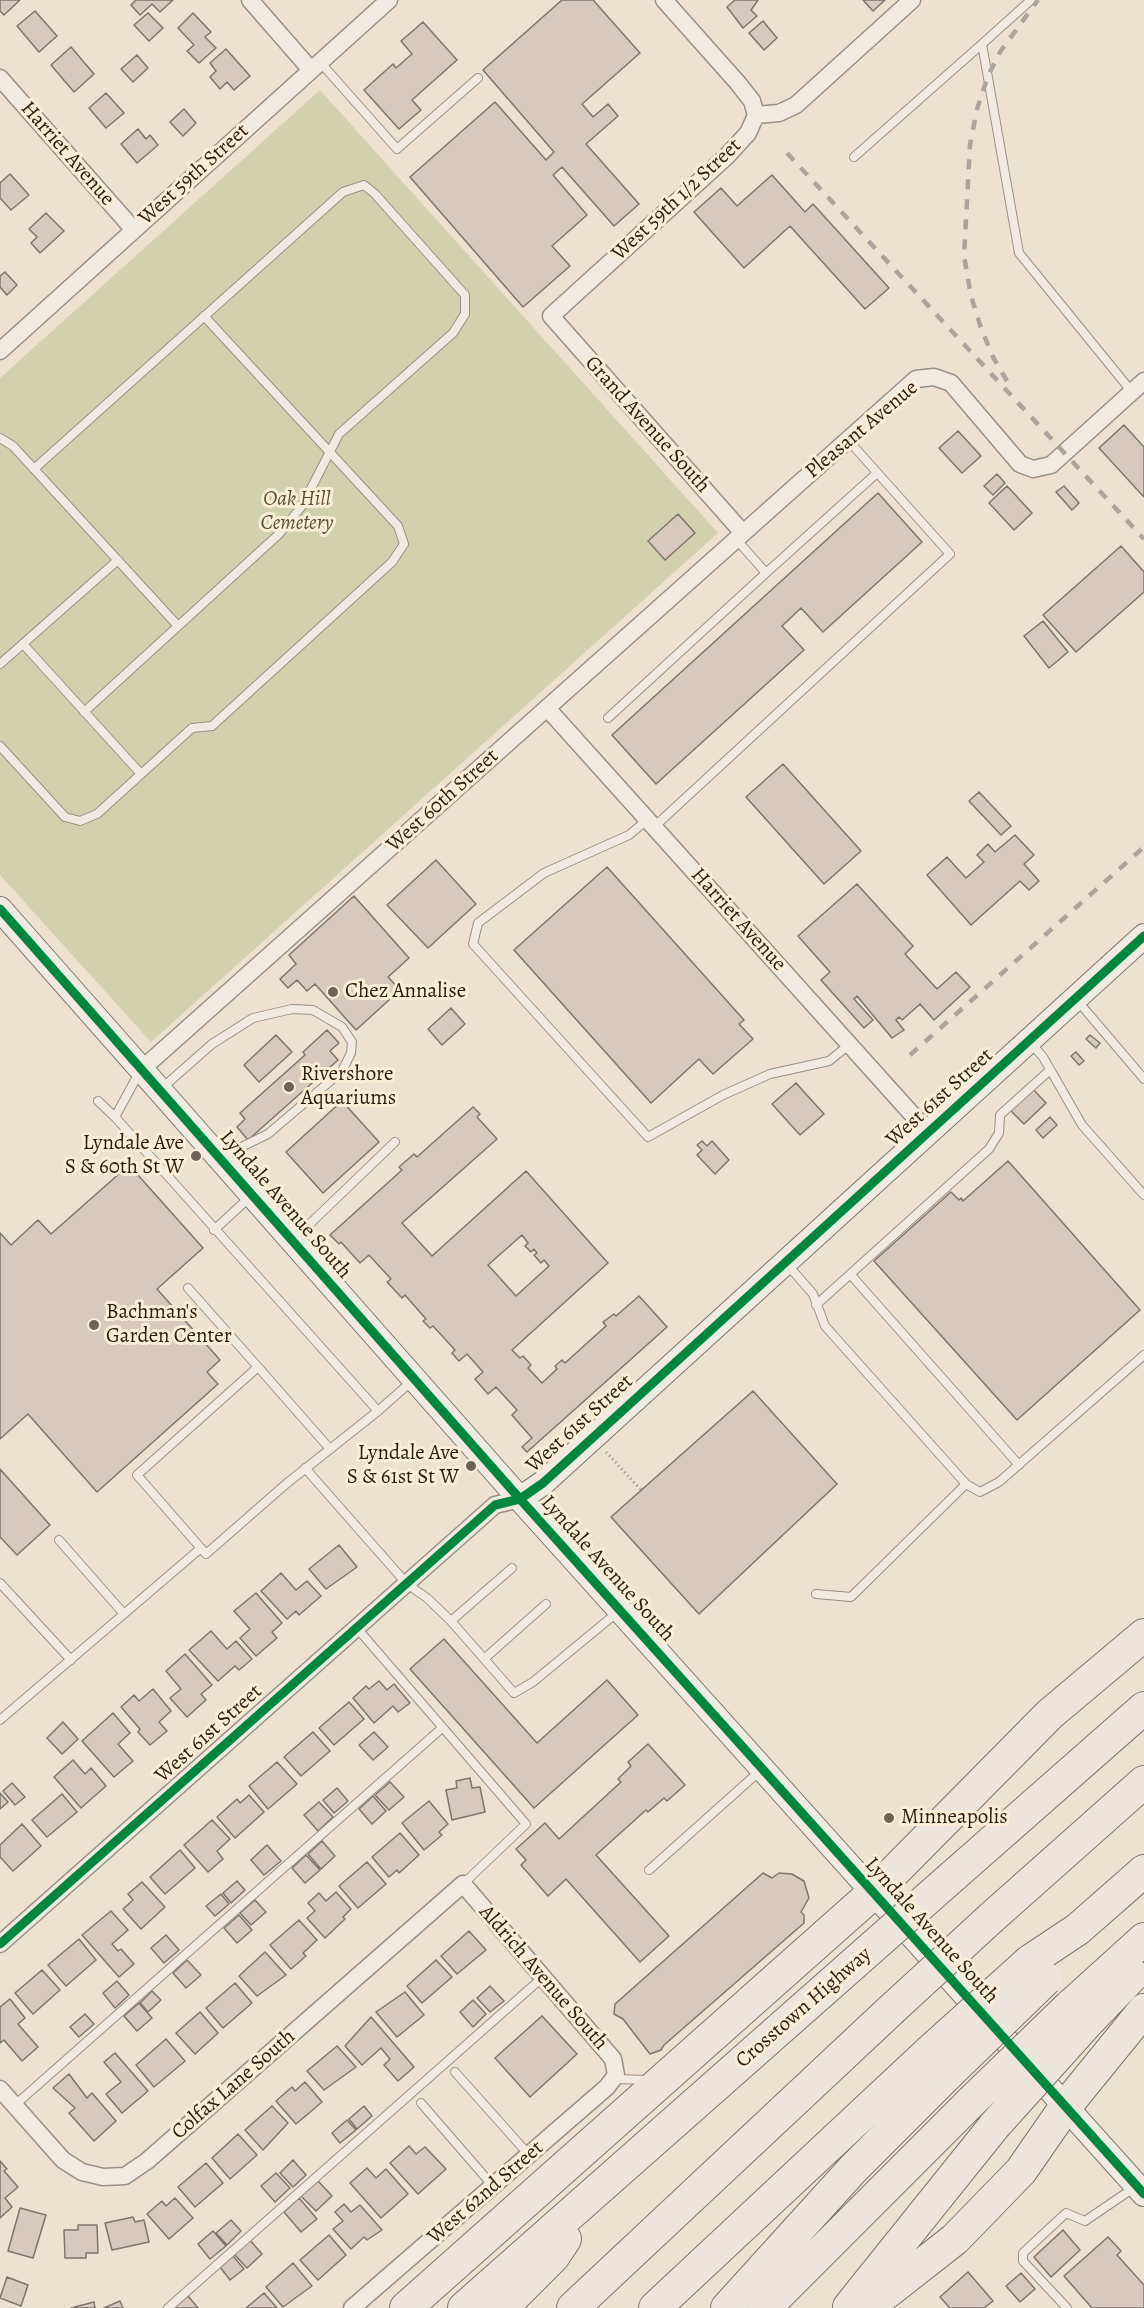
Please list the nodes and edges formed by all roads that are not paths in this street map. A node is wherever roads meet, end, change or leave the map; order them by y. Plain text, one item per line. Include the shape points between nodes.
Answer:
1 (250, 0) edge
2 (389, 0) edge
3 (664, 0) edge
4 (912, 0) edge
5 (1031, 0) edge
6 (982, 44) junction
7 (316, 66) junction
8 (0, 78) edge
9 (478, 78) dead end
10 (756, 115) junction
11 (854, 157) dead end
12 (134, 230) junction
13 (204, 316) junction
14 (550, 316) joint
15 (0, 351) edge
16 (1138, 387) edge
17 (0, 438) edge
18 (848, 440) junction
19 (328, 452) junction
20 (34, 469) junction
21 (877, 472) junction
22 (739, 536) junction
23 (118, 560) junction
24 (766, 573) junction
25 (178, 626) junction
26 (23, 644) junction
27 (0, 664) edge
28 (548, 708) junction
29 (84, 712) junction
30 (608, 718) dead end
31 (0, 746) edge
32 (141, 774) junction
33 (651, 823) junction
34 (0, 909) edge
35 (1144, 936) edge
36 (1075, 999) junction
37 (1029, 1041) junction
38 (850, 1044) junction
39 (142, 1069) junction
40 (1050, 1070) junction
41 (1144, 1079) edge
42 (160, 1090) junction
43 (98, 1101) dead end
44 (115, 1117) junction
45 (928, 1132) junction
46 (395, 1142) dead end
47 (220, 1157) junction
48 (252, 1195) junction
49 (1144, 1195) edge
50 (214, 1230) junction
51 (292, 1240) junction
52 (785, 1263) junction
53 (850, 1274) junction
54 (188, 1288) dead end
55 (816, 1305) junction
56 (1144, 1355) edge
57 (258, 1366) junction
58 (414, 1379) junction
59 (378, 1411) junction
60 (330, 1449) junction
61 (1019, 1465) junction
62 (305, 1468) junction
63 (966, 1484) junction
64 (520, 1499) junction
65 (58, 1540) dead end
66 (203, 1551) junction
67 (512, 1568) dead end
68 (0, 1583) edge
69 (406, 1584) junction
70 (816, 1593) dead end
71 (546, 1604) dead end
72 (620, 1611) junction
73 (124, 1614) junction
74 (451, 1621) junction
75 (356, 1627) junction
76 (1144, 1635) edge
77 (484, 1659) junction
78 (71, 1660) junction
79 (1144, 1708) edge
80 (0, 1720) edge
81 (442, 1728) junction
82 (761, 1769) junction
83 (1144, 1782) edge
84 (649, 1870) dead end
85 (1144, 1871) edge
86 (463, 1884) junction
87 (872, 1894) junction
88 (1144, 1939) edge
89 (0, 1944) edge
90 (1144, 1963) edge
91 (543, 1977) junction
92 (1144, 2010) edge
93 (1078, 2015) junction
94 (938, 2063) junction
95 (455, 2072) dead end
96 (615, 2077) junction
97 (662, 2080) junction
98 (0, 2089) edge
99 (421, 2103) dead end
100 (15, 2105) junction
101 (1066, 2106) junction
102 (529, 2155) junction
103 (493, 2186) junction
104 (1141, 2186) edge
105 (597, 2191) junction
106 (168, 2308) edge
107 (352, 2308) edge
108 (406, 2308) edge
109 (464, 2308) edge
110 (502, 2308) edge
111 (573, 2308) edge
112 (655, 2308) edge
113 (727, 2308) edge
114 (765, 2308) edge
115 (848, 2308) edge
116 (867, 2308) edge
117 (1067, 2308) edge

1 - 7 street
2 - 7 street, West 59th Street
3 - 10 street via 753,101
4 - 10 street via 796,105 779,113
5 - 6 lane
6 - 11 lane
6 - 16 lane via 1019,253
7 - 9 lane via 397,148
7 - 12 street, West 59th Street
8 - 12 street, Harriet Avenue
10 - 14 street, West 59th 1/2 Street via 748,133 726,157
12 - 15 street, West 59th Street
13 - 19 lane
13 - 19 lane via 343,192 364,185 375,194 465,295 465,314 453,333 339,434
13 - 20 lane
14 - 22 street, Grand Avenue South
16 - 18 street, Pleasant Avenue via 1051,465 1033,469 1020,464 951,383 934,377 916,379
17 - 20 lane via 14,446
18 - 21 lane
18 - 22 street, Pleasant Avenue
19 - 25 lane via 302,506 279,534
19 - 32 lane via 398,526 404,544 392,562 212,726 192,728
20 - 23 lane
21 - 24 lane
21 - 33 lane via 950,554
22 - 24 lane
22 - 28 street, West 60th Street
23 - 25 lane
23 - 26 lane
24 - 30 lane
25 - 29 lane
26 - 27 lane
26 - 29 lane
28 - 33 street, Harriet Avenue
28 - 39 street, West 60th Street
29 - 32 lane
31 - 32 lane via 64,817 80,821 97,814
33 - 38 street, Harriet Avenue
33 - 38 lane via 544,873 478,923 474,944 648,1137 770,1074 829,1061
34 - 39 main road, Lyndale Avenue South
35 - 36 main road, West 61st Street
36 - 37 main road, West 61st Street
36 - 41 lane
37 - 40 lane
37 - 45 main road, West 61st Street
38 - 45 street, Harriet Avenue
39 - 42 main road, Lyndale Avenue South
39 - 44 lane
40 - 49 lane via 1082,1125
40 - 53 lane via 1000,1115 999,1133 989,1149
42 - 47 main road, Lyndale Avenue South
42 - 47 lane via 212,1044 253,1018 292,1009 313,1010 342,1027 352,1042 342,1071 268,1134
43 - 44 lane
44 - 50 lane
45 - 52 main road, West 61st Street
46 - 51 lane
47 - 48 main road, Lyndale Avenue South
48 - 50 lane
48 - 51 main road, Lyndale Avenue South
50 - 59 lane
51 - 58 main road, Lyndale Avenue South
52 - 55 lane via 813,1294
52 - 64 main road, West 61st Street via 543,1483
53 - 55 lane
53 - 61 lane
54 - 57 lane
55 - 63 lane via 825,1326
56 - 61 lane
57 - 60 lane
57 - 66 lane via 137,1475
58 - 59 lane
58 - 64 main road, Lyndale Avenue South
59 - 60 lane
60 - 62 lane
61 - 63 lane via 980,1492
62 - 66 lane
62 - 69 lane
63 - 70 lane via 851,1597
64 - 69 street, West 61st Street via 495,1505
64 - 72 main road, Lyndale Avenue South
65 - 73 lane
66 - 73 lane
67 - 74 lane
68 - 78 lane
69 - 74 lane
69 - 75 street, West 61st Street
71 - 77 lane
72 - 77 lane via 533,1682 514,1692
72 - 82 main road, Lyndale Avenue South
73 - 78 lane
74 - 77 lane
75 - 81 lane
75 - 89 street, West 61st Street
76 - 87 highway via 1050,1714
78 - 80 lane
79 - 105 highway, Crosstown Highway, bridge
81 - 86 lane via 526,1824
81 - 100 lane
82 - 84 lane
82 - 87 main road, Lyndale Avenue South
83 - 111 highway, bridge via 891,2010
85 - 94 highway, bridge
86 - 91 street, Aldrich Avenue South
86 - 100 street, Colfax Lane South via 147,2161 125,2176 103,2178 82,2172 63,2160
87 - 97 highway
87 - 101 main road, Lyndale Avenue South
88 - 93 highway
90 - 93 highway
91 - 96 street, Aldrich Avenue South via 613,2059
91 - 106 lane
92 - 101 highway
93 - 114 highway, bridge via 972,2101
93 - 115 highway, bridge
94 - 112 highway
94 - 113 highway via 845,2178
95 - 102 lane
96 - 97 lane
96 - 102 street, West 62nd Street
97 - 108 highway
98 - 100 street, Colfax Lane South
99 - 103 lane
101 - 104 main road, Lyndale Avenue South
101 - 116 highway via 1021,2171 955,2239
102 - 103 street, West 62nd Street
103 - 107 street, West 62nd Street
104 - 117 lane via 1085,2221 1066,2213 1023,2253 1023,2261
105 - 109 highway, Crosstown Highway
105 - 110 highway via 553,2257

